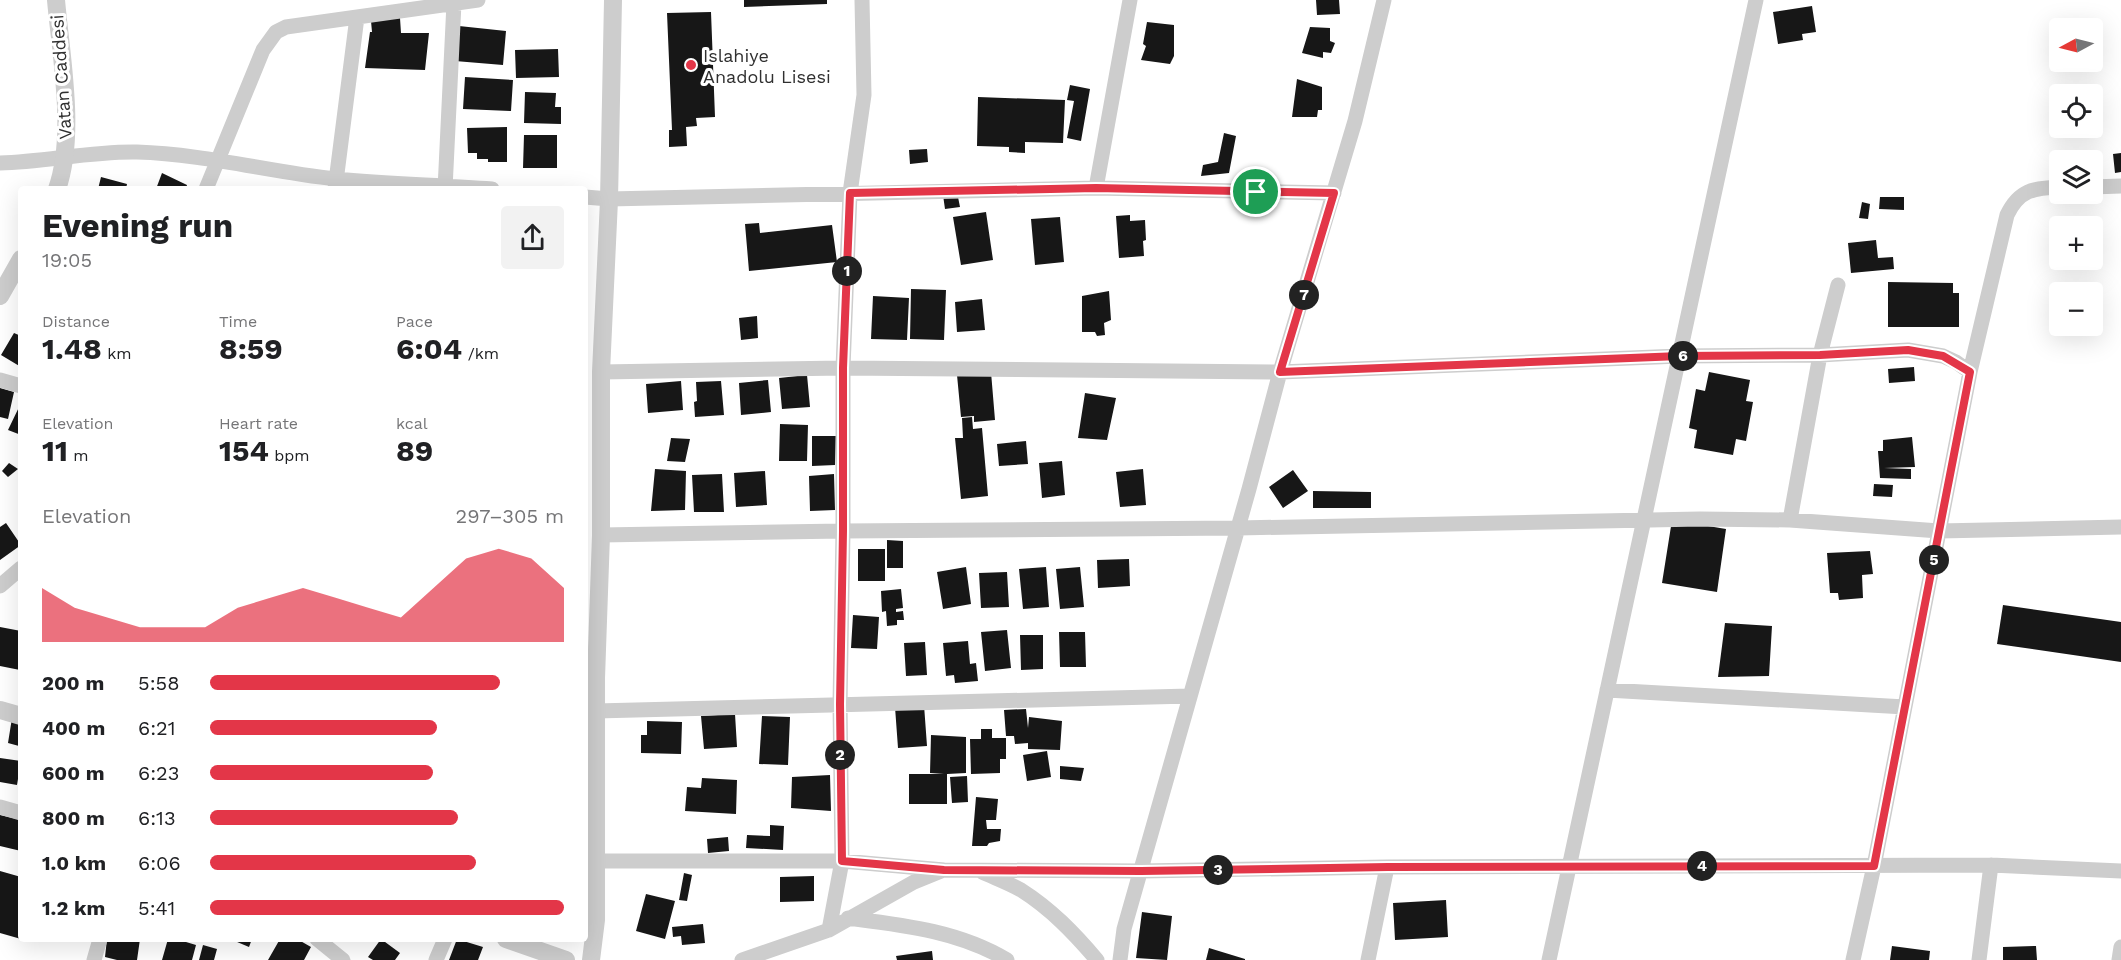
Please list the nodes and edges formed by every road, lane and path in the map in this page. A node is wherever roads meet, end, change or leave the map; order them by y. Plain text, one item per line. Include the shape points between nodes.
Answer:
1 (56, 0) edge
2 (478, 0) edge
3 (613, 0) edge
4 (862, 0) edge
5 (1130, 0) edge
6 (1384, 0) edge
7 (1756, 0) edge
8 (454, 3) junction
9 (357, 17) junction
10 (65, 158) junction
11 (217, 161) junction
12 (0, 163) edge
13 (335, 184) edge
14 (58, 186) edge
15 (207, 186) edge
16 (408, 186) edge
17 (445, 186) edge
18 (2121, 186) edge
19 (2103, 187) edge
20 (1096, 188) junction
21 (2049, 188) edge
22 (850, 193) junction
23 (1334, 193) junction
24 (588, 197) edge
25 (609, 199) junction
26 (18, 264) edge
27 (1838, 285) dead end
28 (0, 296) edge
29 (1820, 355) junction
30 (1680, 356) junction
31 (843, 368) junction
32 (601, 372) junction
33 (1280, 372) junction
34 (1970, 372) junction
35 (0, 380) edge
36 (18, 385) edge
37 (1644, 520) junction
38 (1790, 520) junction
39 (2121, 527) edge
40 (1238, 528) junction
41 (843, 531) junction
42 (1939, 531) junction
43 (601, 535) junction
44 (18, 571) edge
45 (0, 586) edge
46 (1607, 690) junction
47 (1190, 696) junction
48 (840, 704) junction
49 (1905, 707) junction
50 (0, 710) edge
51 (596, 711) junction
52 (18, 715) edge
53 (0, 807) edge
54 (18, 812) edge
55 (590, 826) edge
56 (596, 861) junction
57 (842, 861) junction
58 (1991, 865) junction
59 (1569, 866) junction
60 (1874, 866) junction
61 (1388, 867) junction
62 (944, 870) junction
63 (977, 870) junction
64 (1141, 871) junction
65 (2121, 871) edge
66 (848, 918) junction
67 (830, 930) junction
68 (99, 942) edge
69 (321, 942) edge
70 (443, 942) edge
71 (515, 942) edge
72 (2121, 947) edge
73 (94, 960) edge
74 (343, 960) edge
75 (436, 960) edge
76 (566, 960) edge
77 (591, 960) edge
78 (742, 960) edge
79 (1007, 960) edge
80 (1097, 960) edge
81 (1120, 960) edge
82 (1368, 960) edge
83 (1549, 960) edge
84 (1853, 960) edge
85 (1979, 960) edge
86 (2119, 960) edge

1 - 10 street, Vatan Caddesi via 66,109
2 - 8 street
3 - 25 street
4 - 22 street via 864,95
5 - 20 street
6 - 23 street
7 - 30 street
8 - 9 street
8 - 17 street
9 - 11 street via 286,27 276,32 263,50
9 - 13 street
10 - 11 street via 99,152 140,152
10 - 12 street
10 - 14 street, Vatan Caddesi
11 - 13 street
11 - 15 street
13 - 16 street
18 - 19 street
20 - 22 street
20 - 23 street
21 - 34 street via 2028,192 2014,200 2007,215
22 - 25 street
22 - 31 street
23 - 33 street
24 - 25 street
25 - 32 street
26 - 28 street
27 - 29 street
29 - 30 street
29 - 34 street via 1908,350 1943,356
29 - 38 street
30 - 33 street
30 - 37 street
31 - 32 street
31 - 33 street
31 - 41 street
32 - 43 street
33 - 40 street
34 - 42 street
35 - 36 street
37 - 38 street
37 - 40 street
37 - 46 street
38 - 42 street
39 - 42 street
40 - 41 street
40 - 47 street
41 - 43 street
41 - 48 street
42 - 49 street
43 - 51 street
44 - 45 street
46 - 49 street
46 - 59 street
47 - 48 street
47 - 64 street
48 - 51 street
48 - 57 street
49 - 60 street
50 - 52 street
51 - 55 street
53 - 54 street
55 - 56 street
56 - 57 street
56 - 77 street
57 - 62 street
57 - 67 street
58 - 60 street
58 - 65 street
58 - 85 street
59 - 60 street
59 - 61 street
59 - 83 street
60 - 84 street
61 - 64 street
61 - 82 street
62 - 63 street
62 - 66 street
63 - 64 street
63 - 80 street via 1019,889 1046,907
64 - 81 street via 1124,929
66 - 67 street
66 - 79 street via 912,926 985,947
67 - 78 street
68 - 73 street
69 - 74 street
70 - 75 street
71 - 76 street
72 - 86 street

